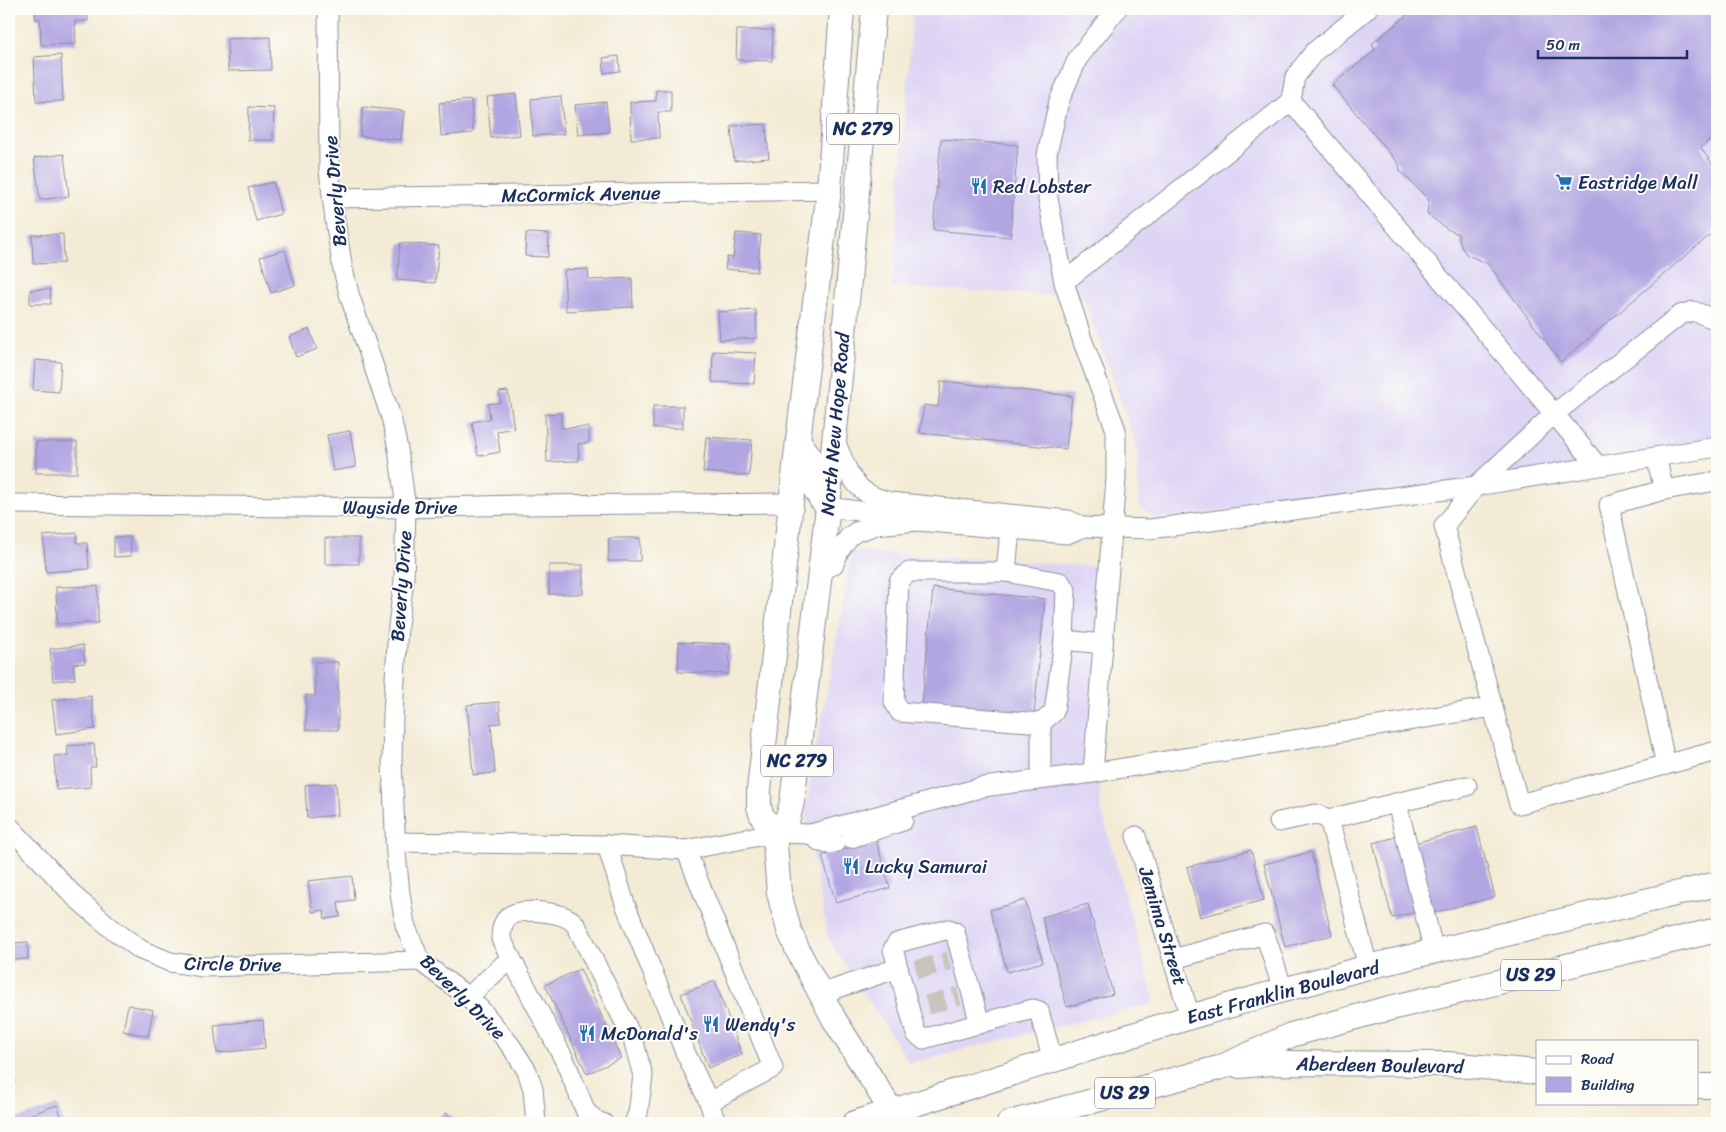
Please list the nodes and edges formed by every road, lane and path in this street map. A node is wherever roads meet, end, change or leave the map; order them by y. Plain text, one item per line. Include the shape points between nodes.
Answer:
1 (328, 9) edge
2 (842, 9) edge
3 (875, 9) edge
4 (1367, 9) edge
5 (1112, 12) edge
6 (1291, 101) junction
7 (829, 190) junction
8 (333, 198) junction
9 (1064, 282) junction
10 (1717, 320) edge
11 (1554, 414) junction
12 (834, 438) junction
13 (798, 440) junction
14 (1717, 447) edge
15 (1656, 457) junction
16 (1598, 466) junction
17 (1717, 481) edge
18 (1476, 486) junction
19 (1664, 490) junction
20 (791, 503) junction
21 (9, 504) edge
22 (828, 507) junction
23 (406, 508) junction
24 (918, 521) junction
25 (1084, 527) junction
26 (1112, 527) junction
27 (1010, 529) junction
28 (1006, 572) junction
29 (819, 573) junction
30 (1064, 640) junction
31 (1103, 644) junction
32 (1493, 707) junction
33 (1041, 723) junction
34 (1717, 751) edge
35 (1666, 765) junction
36 (1093, 773) junction
37 (1041, 779) junction
38 (1467, 786) dead end
39 (1397, 803) junction
40 (901, 815) junction
41 (1329, 819) junction
42 (1279, 822) dead end
43 (9, 826) edge
44 (774, 833) junction
45 (811, 834) junction
46 (1136, 836) dead end
47 (395, 842) junction
48 (607, 845) junction
49 (686, 850) junction
50 (1717, 878) edge
51 (1717, 884) edge
52 (1672, 895) junction
53 (1717, 930) edge
54 (1434, 952) junction
55 (511, 958) junction
56 (1173, 958) junction
57 (420, 961) junction
58 (1368, 967) junction
59 (904, 971) junction
60 (1283, 990) junction
61 (820, 994) junction
62 (468, 997) junction
63 (1190, 1017) junction
64 (980, 1024) junction
65 (1053, 1061) junction
66 (1222, 1068) junction
67 (1536, 1072) edge
68 (1698, 1086) edge
69 (1717, 1086) edge
70 (709, 1102) junction
71 (895, 1118) edge
72 (1020, 1122) edge
73 (536, 1123) edge
74 (602, 1123) edge
75 (634, 1123) edge
76 (716, 1123) edge
77 (855, 1123) edge

1 - 8 street, Beverly Drive via 329,170
2 - 7 main road, North New Hope Road
3 - 12 main road, North New Hope Road / NC 279
4 - 6 street via 1314,52 1295,77
5 - 9 street via 1078,58 1059,101 1047,154 1048,199
6 - 9 street
6 - 11 street
7 - 8 street, McCormick Avenue
7 - 13 main road, North New Hope Road
8 - 23 street, Beverly Drive via 343,270 390,416
9 - 26 street via 1116,430
10 - 11 street via 1693,311 1680,314
11 - 16 street
11 - 18 street
12 - 22 main road, North New Hope Road / NC 279
12 - 25 street via 856,484 873,497 907,505 1068,520
13 - 20 main road, North New Hope Road
13 - 22 main road via 810,457 815,489
14 - 15 street
15 - 16 street
15 - 19 street
16 - 18 street
17 - 19 street
18 - 26 street via 1150,529
18 - 32 street via 1444,526
19 - 35 street via 1609,505
20 - 23 street, Wayside Drive
20 - 44 main road, North New Hope Road via 758,807
21 - 23 street, Wayside Drive
22 - 24 street
22 - 29 main road, North New Hope Road / NC 279
23 - 47 street, Beverly Drive via 404,580 393,714
24 - 27 street
24 - 29 street via 876,525 856,532 843,544 834,564
25 - 26 street
25 - 27 street via 1067,534
26 - 31 street
27 - 28 street
28 - 30 street via 1060,582 1066,590
28 - 33 street via 909,572 899,581 894,702 900,712
29 - 44 main road, North New Hope Road / NC 279 via 791,811
30 - 31 street
30 - 33 street via 1054,712
31 - 36 street
32 - 35 street via 1519,804
32 - 36 street
33 - 37 street
34 - 35 street
36 - 37 street
37 - 40 street via 983,786
38 - 39 street
39 - 41 street
39 - 54 street
40 - 45 street
40 - 45 street via 827,845
41 - 42 street via 1315,814
41 - 58 street
43 - 57 street, Circle Drive via 75,897 111,928 141,950 170,962 203,967
44 - 45 street
44 - 49 street
44 - 61 main road, North New Hope Road via 780,893 789,930
46 - 56 street, Jemima Street
47 - 48 street
47 - 57 street, Beverly Drive via 405,925
48 - 49 street
48 - 70 street via 625,904
49 - 70 street via 772,1068
50 - 52 main road
51 - 52 main road, East Franklin Boulevard / US 29
52 - 54 main road, East Franklin Boulevard / US 29
53 - 66 main road, US 29 via 1291,1035
54 - 58 main road, East Franklin Boulevard / US 29
55 - 62 street
55 - 74 street via 565,1061 586,1112
55 - 75 street via 501,939 502,928 510,915 548,912 570,919 578,927 633,1039 642,1076
56 - 60 street via 1265,934
56 - 63 street, Jemima Street
57 - 62 street, Beverly Drive
58 - 60 main road, East Franklin Boulevard / US 29
59 - 61 street
59 - 64 street via 918,1007 916,1034 923,1039
59 - 64 street via 893,949 897,943 949,929 955,932 956,959 966,994
60 - 63 main road, East Franklin Boulevard / US 29
61 - 71 main road, North New Hope Road
62 - 73 street, Beverly Drive via 512,1046 527,1071 533,1089
63 - 65 main road, East Franklin Boulevard / US 29
64 - 65 street via 1033,1009 1039,1011
65 - 71 main road, East Franklin Boulevard / US 29
66 - 67 main road, Aberdeen Boulevard via 1271,1063 1447,1064
66 - 72 main road, US 29
68 - 69 main road
70 - 76 street
71 - 77 main road, East Franklin Boulevard / US 29

